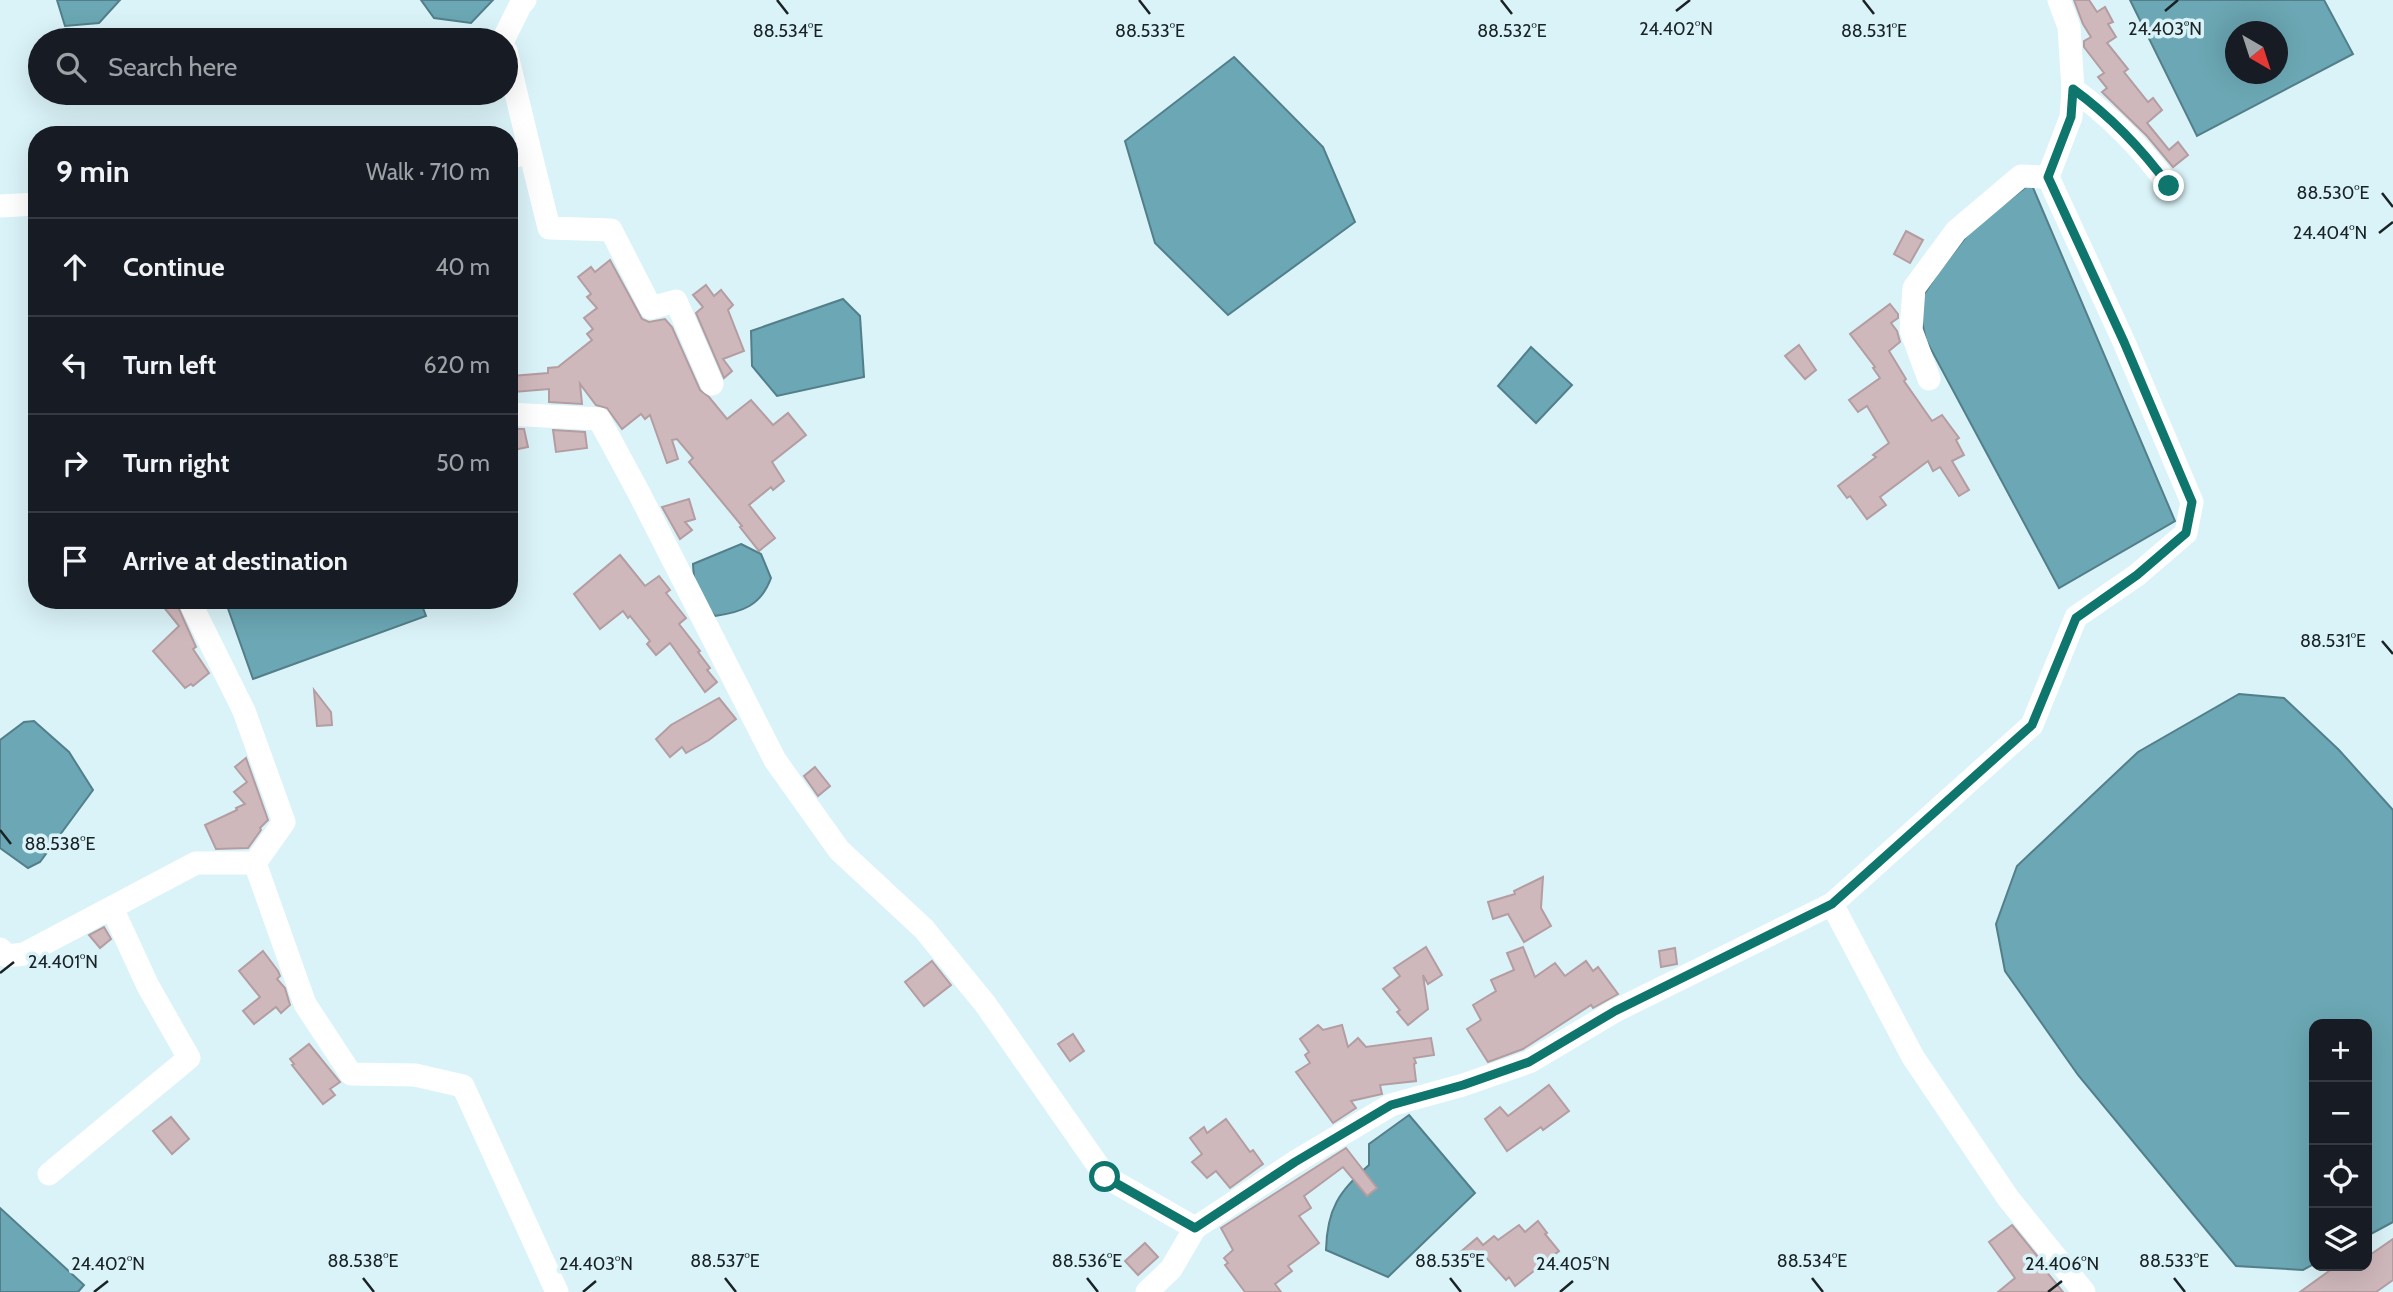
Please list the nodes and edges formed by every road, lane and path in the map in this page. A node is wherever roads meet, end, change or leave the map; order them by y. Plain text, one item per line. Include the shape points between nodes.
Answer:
1 (525, 0) edge
2 (2059, 0) edge
3 (509, 28) edge
4 (2073, 89) junction
5 (518, 104) edge
6 (527, 143) junction
7 (518, 155) edge
8 (2048, 177) junction
9 (2169, 186) dead end
10 (28, 204) edge
11 (0, 206) edge
12 (1928, 379) dead end
13 (712, 384) dead end
14 (518, 414) edge
15 (193, 609) edge
16 (255, 863) junction
17 (1832, 904) junction
18 (112, 908) junction
19 (0, 949) edge
20 (49, 1174) dead end
21 (1195, 1228) junction
22 (556, 1292) edge
23 (1147, 1292) edge
24 (2084, 1292) edge

1 - 3 street
2 - 4 street via 2069,27
4 - 8 street via 2071,117
4 - 9 street via 2147,156
5 - 6 street
6 - 7 street
6 - 13 street via 549,228 611,230 651,308 676,302
8 - 12 street via 2021,176 1956,232 1914,289 1911,330
8 - 17 street via 2192,502 2186,533 2076,618 2032,725
10 - 11 street
14 - 21 street via 599,419 775,760 839,850 924,929 986,1005 1105,1177
15 - 16 street via 244,712 284,822
16 - 18 street via 196,863
16 - 22 street via 305,1004 352,1074 415,1075 463,1086
17 - 21 street via 1615,1011 1529,1062 1391,1105
17 - 24 street via 1913,1057 2008,1198
18 - 19 street via 23,954 7,957
18 - 20 street via 148,986 189,1058
21 - 23 street via 1171,1269

